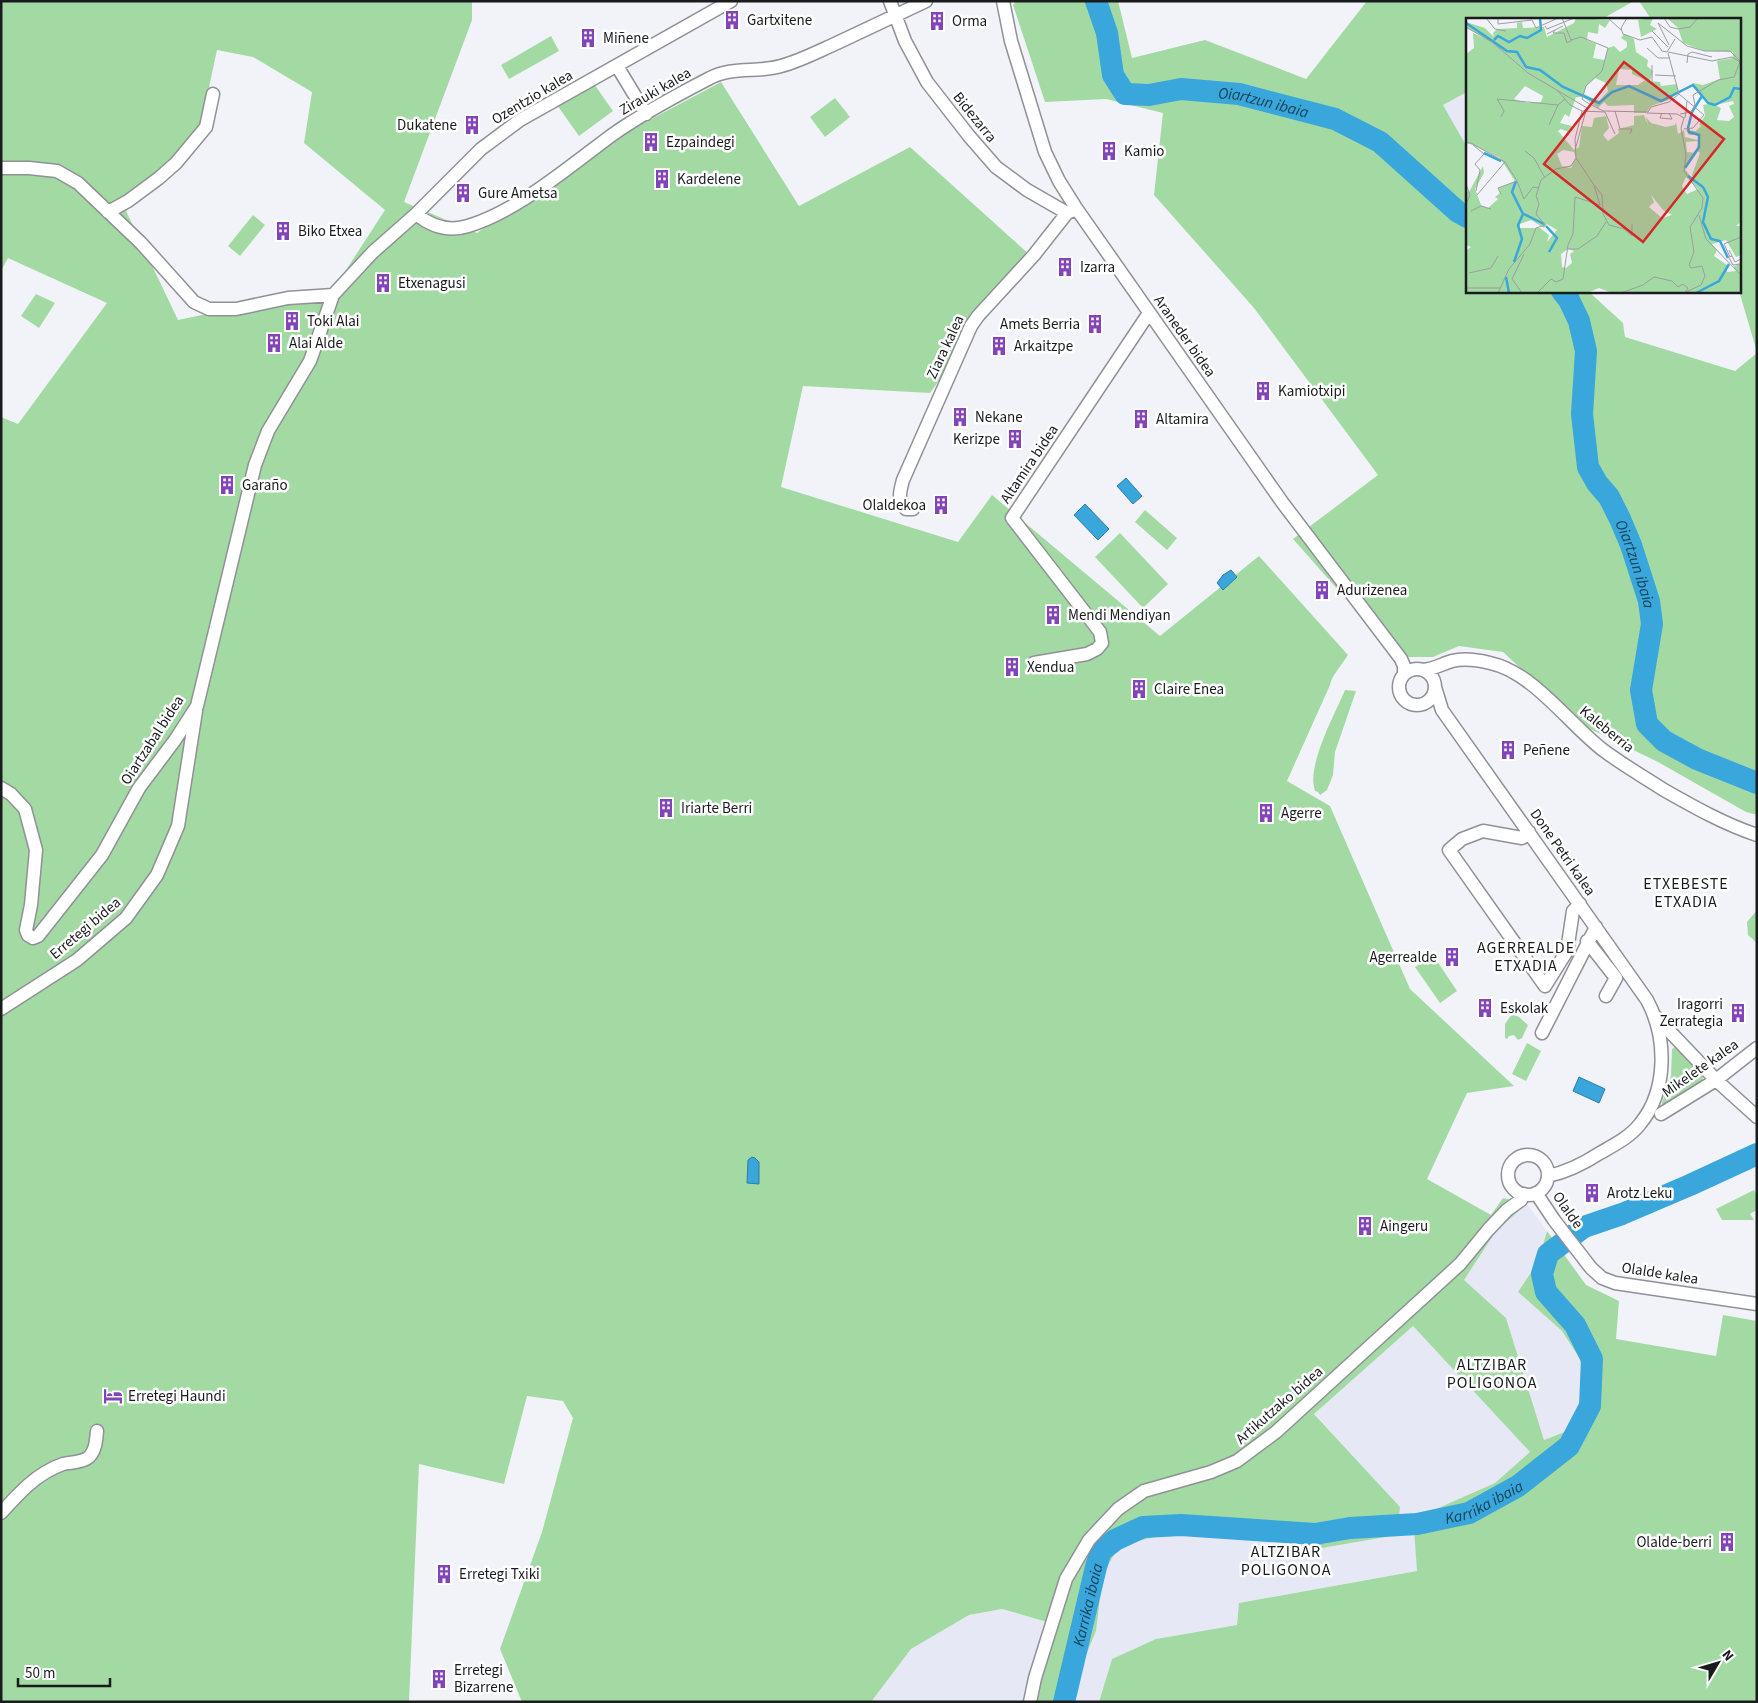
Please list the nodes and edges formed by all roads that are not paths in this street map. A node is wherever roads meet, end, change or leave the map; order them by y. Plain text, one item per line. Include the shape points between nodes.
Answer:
1 (731, 1) edge
2 (890, 1) edge
3 (926, 1) edge
4 (1003, 1) edge
5 (895, 15) junction
6 (617, 66) junction
7 (213, 94) dead end
8 (646, 114) junction
9 (1, 168) edge
10 (1071, 211) junction
11 (108, 212) junction
12 (416, 214) junction
13 (332, 295) junction
14 (1149, 313) junction
15 (913, 509) dead end
16 (1034, 663) dead end
17 (1440, 667) junction
18 (1415, 671) junction
19 (1434, 683) junction
20 (1422, 704) junction
21 (197, 706) junction
22 (1442, 710) junction
23 (1, 788) edge
24 (1530, 832) junction
25 (1757, 835) edge
26 (1580, 904) junction
27 (1596, 927) junction
28 (1587, 941) junction
29 (1606, 996) dead end
30 (1, 1009) edge
31 (1655, 1016) junction
32 (1542, 1034) dead end
33 (1757, 1048) edge
34 (1716, 1080) junction
35 (1661, 1114) dead end
36 (1757, 1118) edge
37 (1548, 1176) junction
38 (1530, 1193) junction
39 (1574, 1246) joint
40 (1757, 1304) edge
41 (97, 1431) dead end
42 (1, 1513) edge
43 (1030, 1702) edge

1 - 6 street, Ozentzio kalea
2 - 5 street, Bidezarra
3 - 5 street, Zirauki kalea
4 - 10 street, Araneder bidea via 1011,41 1045,152
5 - 8 street, Zirauki kalea via 781,67 728,71 714,76
5 - 10 street, Bidezarra via 904,40 927,82 996,167 1027,190
6 - 8 street
6 - 12 street, Ozentzio kalea via 501,133
7 - 11 street via 206,127 176,164
8 - 12 street, Zirauki kalea via 510,207 469,226 452,230 426,222
9 - 11 street via 57,171 78,183
10 - 14 street, Araneder bidea
10 - 15 street, Ziara kalea via 972,326 900,492 900,502 906,509
11 - 13 street via 194,302 209,310
12 - 13 street, Ozentzio kalea
13 - 21 street, Oiartzabal bidea via 310,361 268,431 255,464
14 - 16 street, Altamira bidea via 1012,518 1100,632 1102,643 1087,654
14 - 18 street, Araneder bidea via 1282,502 1404,666
17 - 18 street, Kaleberria
17 - 19 street
17 - 25 street, Kaleberria via 1452,661 1476,660 1515,672 1604,751 1632,770 1704,813
18 - 19 street
18 - 20 street via 1400,679 1398,685 1402,698 1408,703
19 - 20 street via 1432,696
19 - 22 street, Done Petri kalea
20 - 22 street
21 - 23 street, Oiartzabal bidea via 139,788 102,856 38,936 33,938 26,930 36,850 25,809
21 - 30 street, Erretegi bidea via 178,826 157,875 126,918 77,960
22 - 24 street, Done Petri kalea
24 - 26 street, Done Petri kalea
24 - 26 street via 1522,838 1483,831 1462,839 1449,850 1545,986 1567,951 1573,911
26 - 27 street, Done Petri kalea
27 - 28 street
27 - 31 street, Done Petri kalea
28 - 29 street via 1616,978
28 - 32 street
31 - 34 street, Done Petri kalea
31 - 37 street, Done Petri kalea via 1661,1061 1659,1084 1640,1124 1631,1134 1579,1166
33 - 34 street, Mikelete kalea
34 - 35 street, Mikelete kalea
34 - 36 street, Done Petri kalea
37 - 38 street via 1542,1189
37 - 38 street via 1538,1158 1532,1155 1518,1157 1509,1167 1509,1181 1518,1192
38 - 39 street, Olalde
38 - 43 street, Artikutzako bidea via 1507,1210 1460,1264 1276,1432 1236,1462 1144,1490 1118,1509 1088,1540 1066,1579
39 - 40 street, Olalde kalea via 1590,1268 1615,1284
41 - 42 street via 96,1447 89,1456 43,1473

